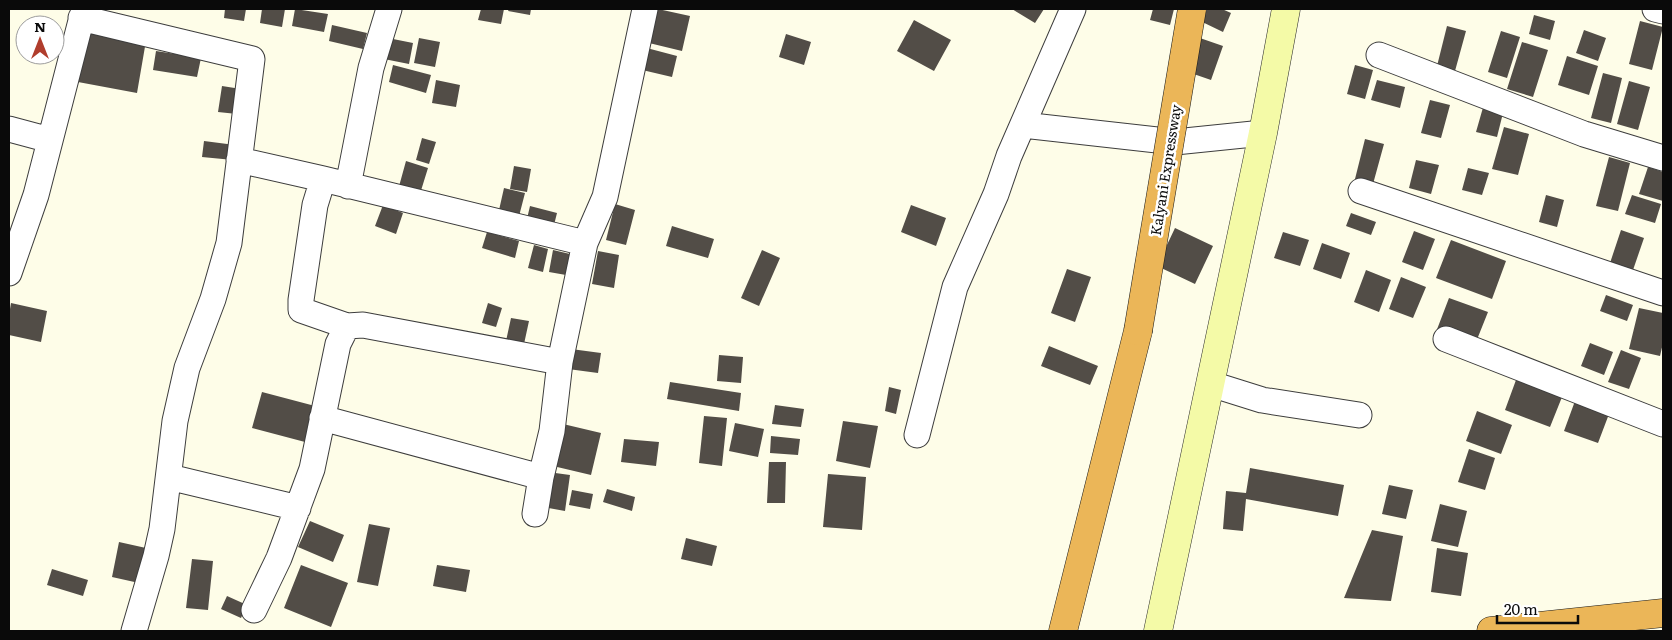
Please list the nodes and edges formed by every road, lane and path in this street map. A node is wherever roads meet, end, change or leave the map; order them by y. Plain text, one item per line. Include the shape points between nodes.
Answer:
1 (389, 9) edge
2 (645, 9) edge
3 (1073, 9) edge
4 (1192, 9) edge
5 (1286, 9) edge
6 (1656, 9) edge
7 (1663, 11) edge
8 (83, 14) edge
9 (1379, 55) dead end
10 (1022, 125) junction
11 (9, 129) edge
12 (1263, 132) junction
13 (50, 140) junction
14 (1663, 158) edge
15 (239, 160) junction
16 (323, 179) junction
17 (348, 186) junction
18 (1361, 191) dead end
19 (585, 243) junction
20 (9, 273) edge
21 (1663, 294) edge
22 (347, 326) junction
23 (1446, 339) dead end
24 (560, 362) junction
25 (1211, 384) junction
26 (1359, 415) dead end
27 (322, 418) junction
28 (1663, 424) edge
29 (917, 435) dead end
30 (169, 477) junction
31 (541, 477) junction
32 (298, 508) junction
33 (535, 514) dead end
34 (254, 610) dead end
35 (1663, 613) edge
36 (134, 631) edge
37 (1063, 631) edge
38 (1158, 631) edge
39 (1491, 631) edge

1 - 17 street via 372,68
2 - 19 street via 605,197
3 - 10 street
4 - 37 highway, Kalyani Expressway, bridge via 1138,331
5 - 12 street
6 - 7 street
8 - 13 street
8 - 15 street via 252,59
9 - 14 street via 1584,134
10 - 12 street via 1175,142
10 - 29 street via 955,287
11 - 13 street
12 - 25 street
13 - 20 street via 36,196
15 - 16 street
15 - 30 street via 229,243 214,299 186,368 175,422
16 - 17 street
16 - 22 street via 315,206 301,310
17 - 19 street
18 - 21 street
19 - 24 street
22 - 24 street via 363,326
22 - 27 street via 338,344
23 - 28 street
24 - 31 street via 552,431
25 - 26 street via 1262,400
25 - 38 street
27 - 31 street
27 - 32 street via 312,470
30 - 32 street
30 - 36 street via 156,556
31 - 33 street
32 - 34 street
35 - 39 highway

